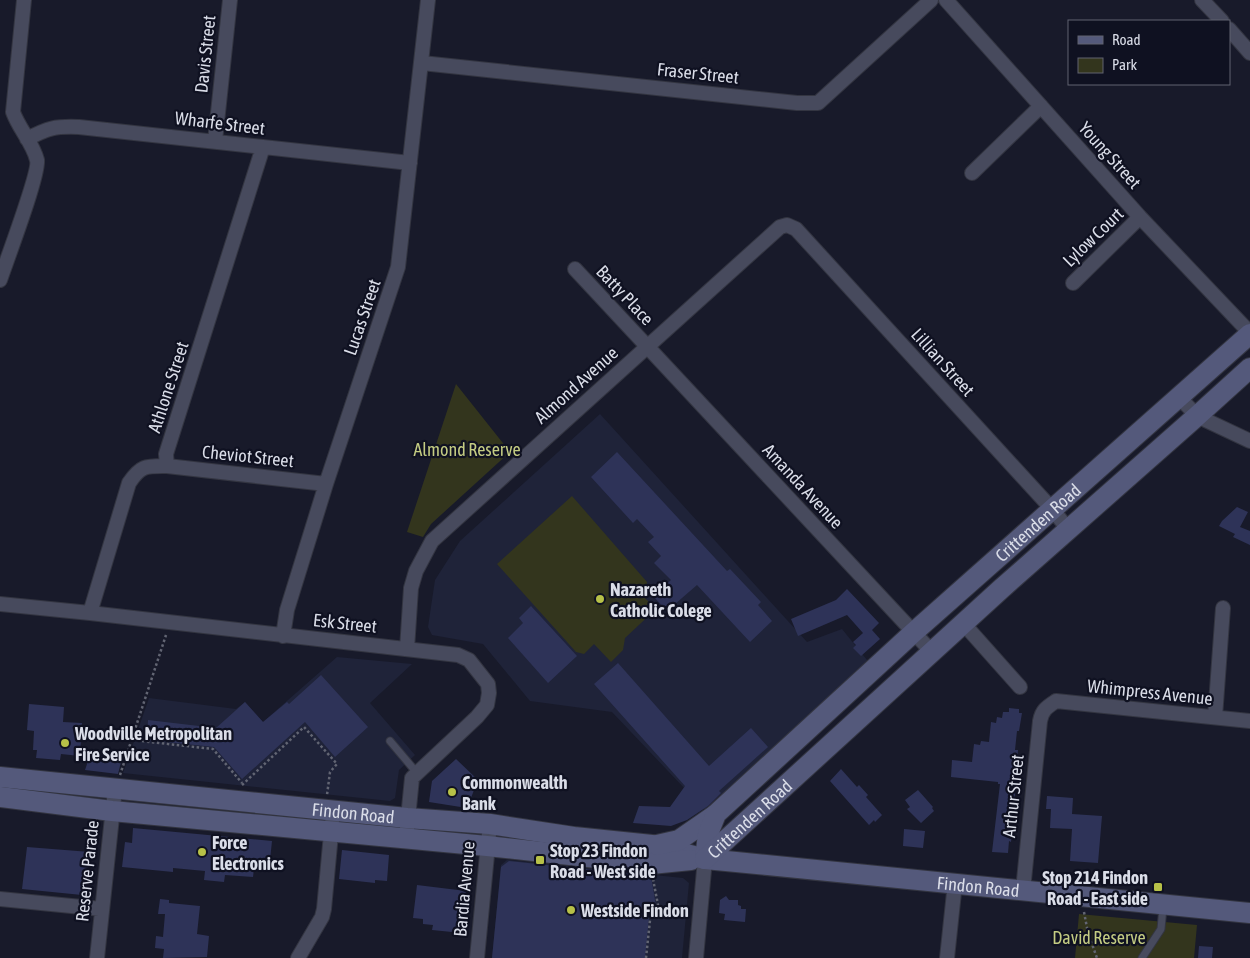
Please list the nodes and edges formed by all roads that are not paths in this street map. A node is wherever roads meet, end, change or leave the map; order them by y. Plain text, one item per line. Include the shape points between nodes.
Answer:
1 (24, 0) edge
2 (230, 0) edge
3 (428, 0) edge
4 (931, 0) edge
5 (946, 0) edge
6 (1202, 0) edge
7 (1221, 20) edge
8 (1230, 30) edge
9 (1250, 53) edge
10 (422, 63) junction
11 (1041, 106) junction
12 (28, 140) junction
13 (215, 141) junction
14 (263, 147) junction
15 (410, 163) junction
16 (972, 174) dead end
17 (1140, 217) junction
18 (787, 225) joint
19 (575, 269) dead end
20 (0, 280) edge
21 (1073, 283) dead end
22 (1250, 333) edge
23 (647, 346) junction
24 (1250, 368) edge
25 (1179, 397) junction
26 (1197, 416) junction
27 (1250, 440) edge
28 (167, 466) junction
29 (326, 484) junction
30 (1052, 509) junction
31 (1068, 529) junction
32 (0, 604) edge
33 (1223, 608) dead end
34 (90, 613) junction
35 (963, 623) junction
36 (914, 632) junction
37 (283, 636) junction
38 (407, 649) junction
39 (932, 652) junction
40 (1020, 687) dead end
41 (1047, 707) joint
42 (1215, 718) junction
43 (1250, 721) edge
44 (390, 741) dead end
45 (417, 772) junction
46 (0, 777) edge
47 (117, 784) junction
48 (60, 794) junction
49 (0, 797) edge
50 (330, 805) junction
51 (112, 811) junction
52 (716, 814) junction
53 (407, 818) junction
54 (746, 822) junction
55 (490, 824) junction
56 (331, 831) junction
57 (574, 837) junction
58 (406, 838) junction
59 (654, 845) junction
60 (487, 846) junction
61 (557, 854) junction
62 (705, 859) junction
63 (761, 864) junction
64 (955, 884) junction
65 (1023, 890) junction
66 (0, 899) edge
67 (1163, 904) junction
68 (102, 909) junction
69 (1250, 913) edge
70 (97, 958) edge
71 (298, 958) edge
72 (477, 958) edge
73 (696, 958) edge
74 (947, 958) edge
75 (1142, 958) edge

1 - 12 street via 13,112
2 - 13 street, Davis Street
3 - 10 street, Lucas Street
4 - 10 street, Fraser Street via 818,103
5 - 11 street, Young Street
6 - 7 street
8 - 9 street
10 - 15 street, Lucas Street
11 - 16 street
11 - 17 street, Young Street
12 - 13 street, Wharfe Street via 56,126 64,126
12 - 20 street via 38,162
13 - 14 street, Wharfe Street
14 - 15 street, Wharfe Street
14 - 28 street, Athlone Street via 166,454
15 - 29 street, Lucas Street via 398,267
17 - 21 street, Lylow Court
17 - 22 street, Young Street
18 - 23 street, Almond Avenue via 780,227
18 - 30 street, Lillian Street via 796,229
19 - 23 street, Batty Place
22 - 25 main road, Crittenden Road
23 - 36 street, Amanda Avenue
23 - 38 street, Almond Avenue via 432,541 416,572 412,588
24 - 26 main road, Crittenden Road
25 - 26 street
25 - 30 main road, Crittenden Road
26 - 27 street
26 - 31 main road, Crittenden Road
28 - 29 street, Cheviot Street
28 - 34 street via 146,466 136,472 129,483
29 - 37 street, Lucas Street via 287,610
30 - 31 street, Lillian Street
30 - 36 main road, Crittenden Road
31 - 35 main road, Crittenden Road
32 - 34 street, Esk Street
33 - 42 street
34 - 37 street, Esk Street
35 - 39 main road, Crittenden Road
35 - 40 street
36 - 39 street, Amanda Avenue
36 - 52 main road, Crittenden Road
37 - 38 street, Esk Street
38 - 45 street, Esk Street via 458,655 469,660 488,684 489,693 487,705 477,717
39 - 54 main road, Crittenden Road
41 - 42 street, Whimpress Avenue via 1056,701
41 - 65 street, Arthur Street via 1040,721
42 - 43 street, Whimpress Avenue
44 - 45 lane
45 - 53 street via 412,778
46 - 48 main road, Findon Road
47 - 48 main road, Findon Road
47 - 50 main road, Findon Road
47 - 51 street, Reserve Parade
48 - 49 main road, Findon Road
48 - 51 main road, Findon Road
50 - 53 main road, Findon Road
50 - 56 street
51 - 56 main road, Findon Road
51 - 68 street, Reserve Parade
52 - 59 main road via 679,840
52 - 62 main road, Crittenden Road via 708,834
53 - 55 main road, Findon Road
53 - 58 street
54 - 62 main road, Crittenden Road
54 - 63 main road via 743,844
55 - 57 main road, Findon Road
55 - 60 street, Bardia Avenue
56 - 58 main road, Findon Road
56 - 71 street via 322,917
57 - 59 main road, Findon Road
57 - 61 main road
58 - 60 main road, Findon Road
59 - 62 main road, Findon Road
60 - 61 main road, Findon Road
60 - 72 street, Bardia Avenue
61 - 62 main road, Findon Road via 651,864
62 - 63 main road, Findon Road
62 - 73 street
63 - 64 main road, Findon Road
64 - 65 main road, Findon Road
64 - 74 street
65 - 67 main road, Findon Road
66 - 68 street
67 - 69 main road, Findon Road
67 - 75 lane via 1161,930
68 - 70 street, Reserve Parade

